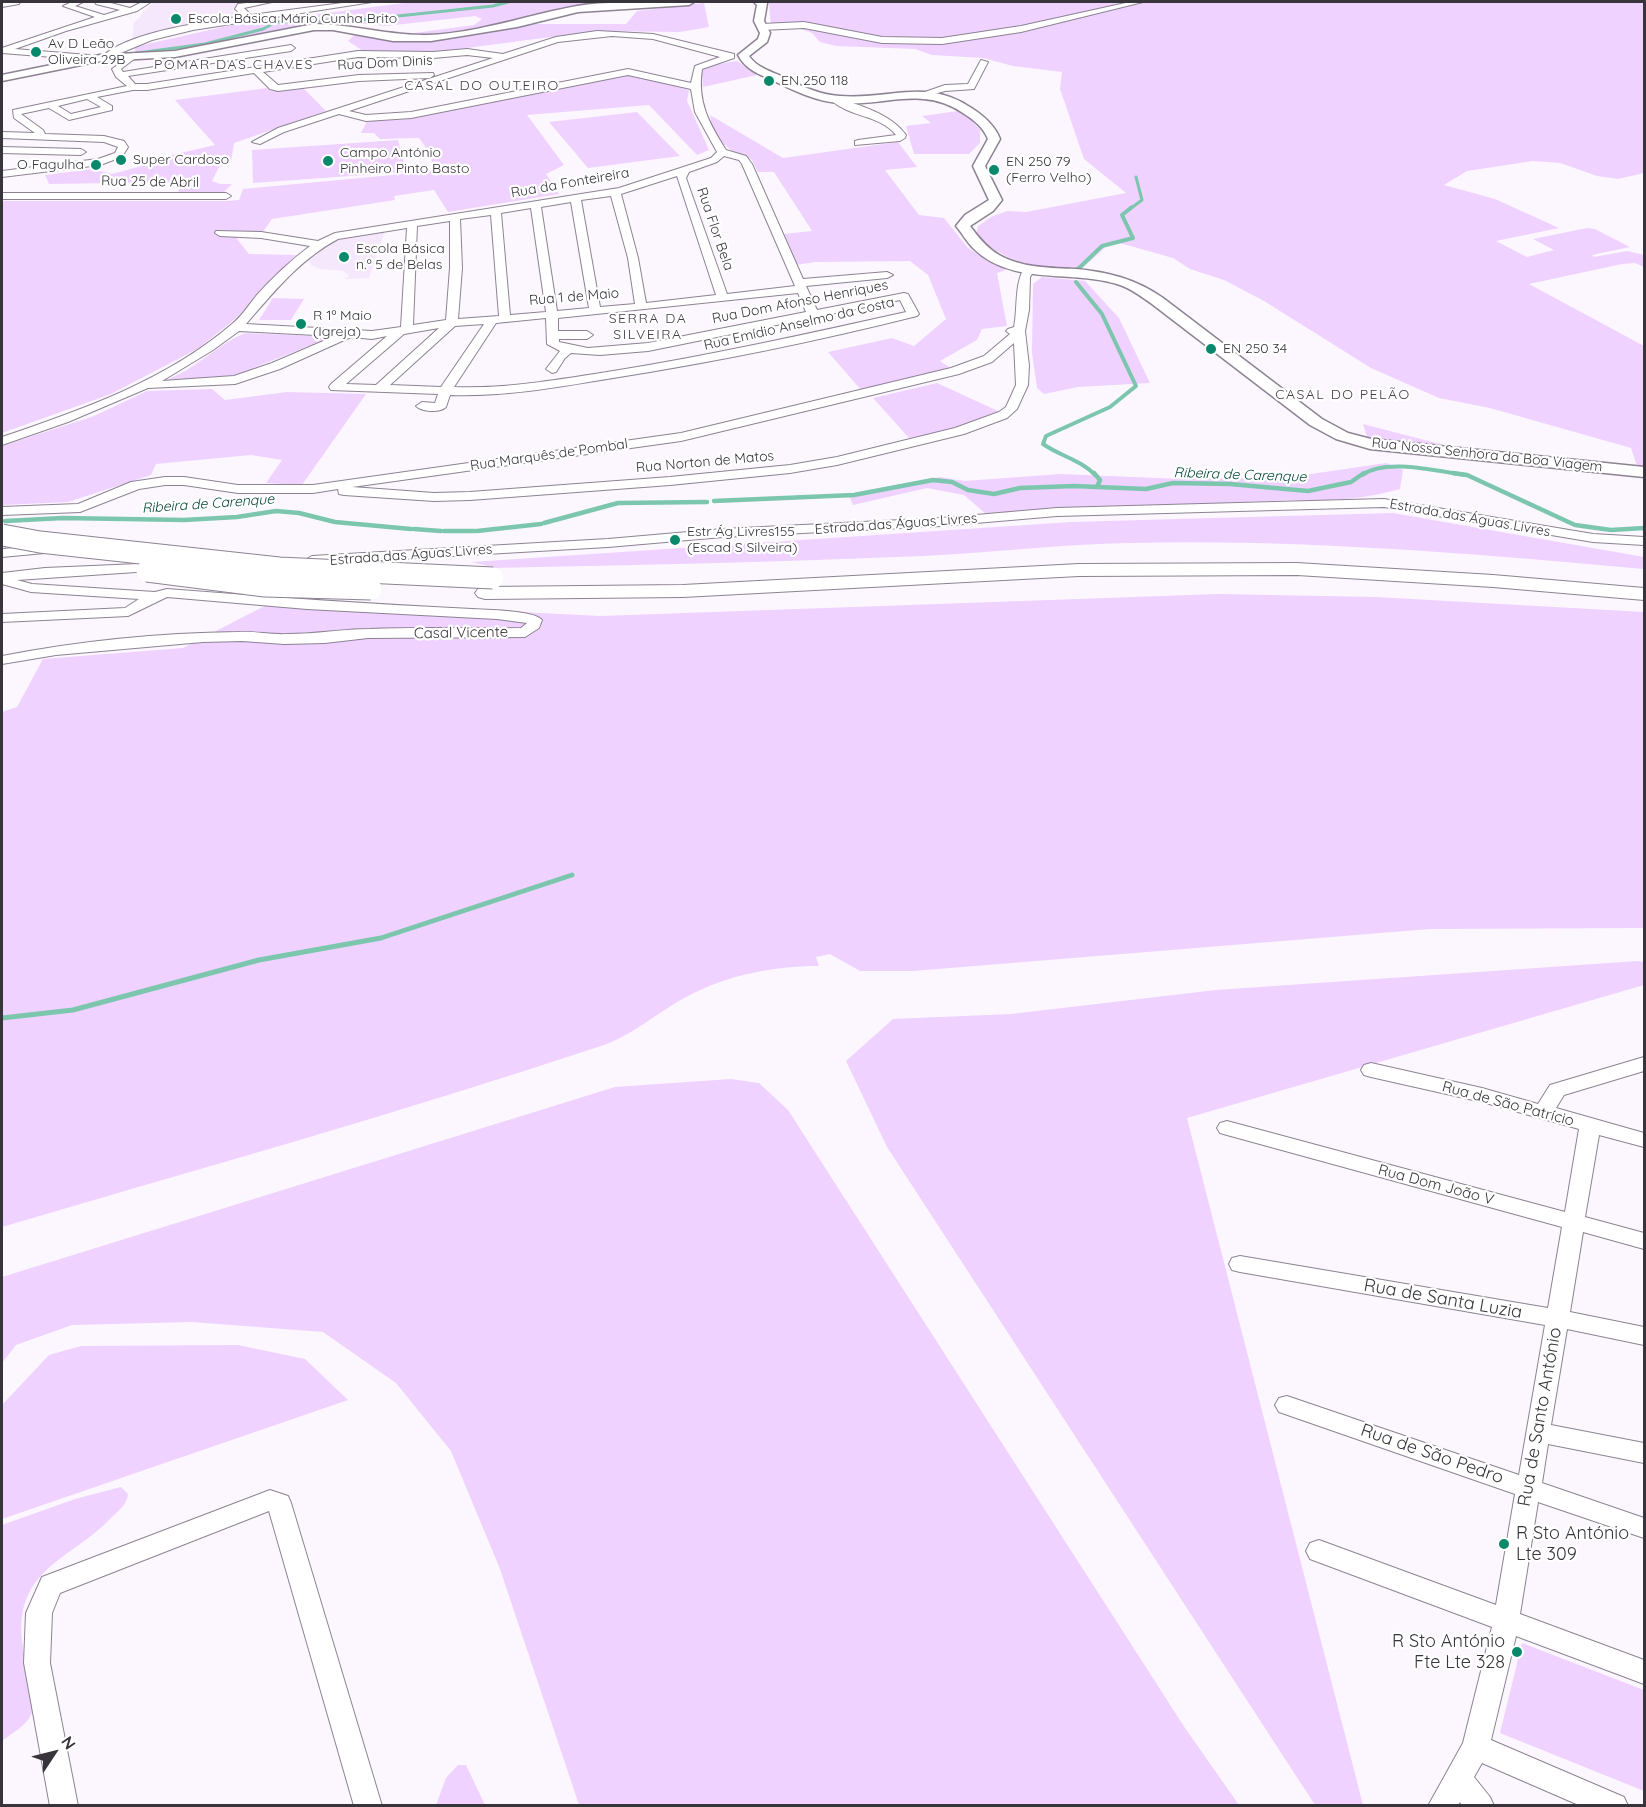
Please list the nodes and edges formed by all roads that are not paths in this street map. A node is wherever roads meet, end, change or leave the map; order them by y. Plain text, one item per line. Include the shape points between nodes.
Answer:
1 (79, 2) edge
2 (99, 2) edge
3 (147, 2) edge
4 (268, 2) edge
5 (368, 2) edge
6 (689, 2) edge
7 (759, 2) edge
8 (1138, 2) edge
9 (130, 10) junction
10 (104, 18) junction
11 (249, 18) junction
12 (762, 27) junction
13 (291, 48) dead end
14 (2, 50) edge
15 (39, 54) junction
16 (97, 55) junction
17 (134, 56) junction
18 (737, 56) junction
19 (504, 57) junction
20 (984, 62) dead end
21 (67, 63) junction
22 (256, 70) junction
23 (450, 74) junction
24 (119, 75) junction
25 (2, 78) edge
26 (133, 87) junction
27 (695, 87) junction
28 (927, 93) junction
29 (88, 96) junction
30 (836, 100) junction
31 (49, 104) junction
32 (339, 111) junction
33 (2, 135) edge
34 (40, 136) junction
35 (257, 142) dead end
36 (858, 143) dead end
37 (2, 150) edge
38 (37, 150) junction
39 (81, 152) dead end
40 (722, 152) junction
41 (2, 158) edge
42 (684, 171) junction
43 (2, 174) edge
44 (615, 192) junction
45 (2, 196) edge
46 (226, 196) dead end
47 (576, 199) junction
48 (536, 205) junction
49 (496, 211) junction
50 (455, 218) junction
51 (412, 224) junction
52 (220, 234) dead end
53 (317, 244) junction
54 (1029, 269) junction
55 (886, 275) dead end
56 (799, 286) junction
57 (722, 297) junction
58 (641, 307) junction
59 (595, 311) junction
60 (813, 314) junction
61 (913, 314) joint
62 (552, 315) junction
63 (499, 319) junction
64 (794, 319) junction
65 (452, 323) junction
66 (237, 327) junction
67 (403, 331) junction
68 (1015, 331) junction
69 (351, 334) junction
70 (553, 335) junction
71 (587, 335) dead end
72 (802, 339) junction
73 (567, 351) junction
74 (552, 369) dead end
75 (145, 385) junction
76 (380, 389) junction
77 (445, 392) junction
78 (422, 406) dead end
79 (2, 441) edge
80 (1644, 472) edge
81 (313, 489) junction
82 (2, 511) edge
83 (2, 535) edge
84 (1644, 541) edge
85 (2, 552) edge
86 (246, 560) junction
87 (2, 579) edge
88 (1644, 579) edge
89 (489, 585) junction
90 (1644, 594) edge
91 (155, 596) junction
92 (2, 618) edge
93 (2, 660) edge
94 (1644, 1064) edge
95 (1371, 1070) dead end
96 (1544, 1112) junction
97 (1590, 1126) junction
98 (1227, 1128) dead end
99 (1644, 1140) edge
100 (1574, 1222) junction
101 (1644, 1240) edge
102 (1240, 1264) dead end
103 (1557, 1318) junction
104 (1644, 1336) edge
105 (1287, 1405) dead end
106 (1538, 1432) junction
107 (1644, 1453) edge
108 (1528, 1488) junction
109 (1644, 1527) edge
110 (1318, 1551) dead end
111 (1506, 1621) junction
112 (1644, 1672) edge
113 (1476, 1747) junction
114 (1458, 1778) junction
115 (64, 1806) edge
116 (368, 1806) edge
117 (1442, 1806) edge
118 (1480, 1806) edge
119 (1614, 1806) edge

1 - 10 street via 67,6
2 - 9 street
3 - 9 street
4 - 11 street via 241,6 239,9
5 - 11 street
6 - 17 main road via 578,9 431,38 393,38 314,27 175,54
7 - 12 main road
8 - 12 street via 1031,27 942,41 882,40 804,25
9 - 10 street
10 - 14 street
11 - 16 street via 160,35
12 - 18 main road via 763,40
13 - 24 street
14 - 15 street
15 - 16 street
15 - 16 street
16 - 17 main road
16 - 21 main road
16 - 21 main road
17 - 24 street via 116,69
18 - 19 street via 666,39 598,33 556,40
18 - 27 street via 698,68
18 - 30 main road, Rua Nossa Senhora da Boa Viagem via 783,82
19 - 22 street via 473,52 358,54
19 - 23 street
20 - 28 street via 971,87
21 - 25 main road
22 - 23 street, Rua Dom Dinis via 278,88 359,78
22 - 26 street
23 - 32 street
24 - 26 street
26 - 29 street
27 - 32 street via 628,72 411,115 366,118
27 - 40 street via 699,113
28 - 30 main road, Rua Nossa Senhora da Boa Viagem
28 - 54 main road, Rua Nossa Senhora da Boa Viagem via 961,104 992,132 994,139 979,165 996,200 992,207 966,219 963,226 983,252
29 - 31 street
29 - 31 street via 109,108 69,117
30 - 36 street via 894,124 901,135
31 - 34 street via 16,112
32 - 35 street
33 - 34 street
34 - 43 street via 105,139 121,143 123,150 100,162
37 - 38 street
38 - 39 street
38 - 41 street via 29,158
40 - 42 street, Rua da Fonteireira via 714,160
40 - 56 street via 743,158 747,164
42 - 44 street, Rua da Fonteireira
42 - 57 street, Rua Flor Bela via 681,178
44 - 47 street, Rua da Fonteireira
44 - 58 street via 633,258
45 - 46 street, Rua 25 de Abril
47 - 48 street, Rua da Fonteireira
47 - 59 street
48 - 49 street, Rua da Fonteireira
48 - 62 street
49 - 50 street, Rua da Fonteireira
49 - 63 street
50 - 51 street, Rua da Fonteireira
50 - 65 street
51 - 53 street, Rua da Fonteireira via 342,234
51 - 67 street
52 - 53 street via 261,235
53 - 66 street
54 - 68 street via 1024,277 1023,310
54 - 80 main road, Rua Nossa Senhora da Boa Viagem via 1103,277 1139,288 1316,422 1342,436 1391,447
55 - 56 street, Rua 1 de Maio
56 - 57 street, Rua 1 de Maio
56 - 60 street
57 - 58 street, Rua 1 de Maio
58 - 59 street, Rua 1 de Maio
59 - 62 street, Rua 1 de Maio
60 - 61 street, Rua Dom Afonso Henriques via 904,296
60 - 64 street, Rua Dom Afonso Henriques
61 - 72 street, Rua Emídio Anselmo da Costa
62 - 63 street, Rua 1 de Maio
62 - 70 street
63 - 65 street, Rua 1 de Maio
63 - 77 street
64 - 72 street
64 - 73 street, Rua Dom Afonso Henriques via 648,347
65 - 67 street, Rua 1 de Maio
65 - 76 street
66 - 69 street
66 - 75 street
67 - 69 street, Rua 1 de Maio
67 - 76 street, Rua Emídio Anselmo da Costa via 335,387
68 - 81 street, Rua Marquês de Pombal via 1008,343 988,359 957,369 681,437 546,453
68 - 81 street, Rua Norton de Matos via 1023,366 1022,385 1011,409 1003,415 959,431 837,460 790,469 670,481 470,496
69 - 75 street via 235,380
70 - 71 street
70 - 73 street via 553,344
72 - 77 street, Rua Emídio Anselmo da Costa via 534,387 477,394
73 - 74 street
75 - 79 street via 82,414
76 - 77 street, Rua Emídio Anselmo da Costa
77 - 78 street via 440,406
81 - 82 street, Rua Marquês de Pombal via 238,489 165,481 136,484 80,508
83 - 89 highway, bridge via 279,568
84 - 86 street, Estrada das Águas Livres via 1593,538 1384,503 1080,511 326,561
85 - 86 street, Estrada das Águas Livres via 56,549
85 - 89 highway, bridge via 265,586
86 - 87 street via 45,572
87 - 91 street, Casal Vicente via 31,588
88 - 89 highway via 1293,555 1070,556
89 - 90 highway via 683,591 1079,570 1297,569
91 - 92 street, Casal Vicente via 128,612
91 - 93 street, Casal Vicente via 167,593 535,620 525,632 368,633 284,639 203,637
94 - 96 street via 1557,1090
95 - 96 street, Rua de São Patrício
96 - 97 street, Rua de São Patrício
97 - 99 street, Rua de São Patrício
97 - 100 street, Rua de Santo António
98 - 100 street, Rua Dom João V
100 - 101 street, Rua Dom João V
100 - 103 street, Rua de Santo António
102 - 103 street, Rua de Santa Luzia
103 - 104 street, Rua de Santa Luzia
103 - 106 street, Rua de Santo António
105 - 108 street, Rua de São Pedro
106 - 107 street
106 - 108 street, Rua de Santo António
108 - 109 street, Rua de São Pedro
108 - 111 street, Rua de Santo António
110 - 111 street
111 - 112 street
111 - 113 street, Rua de Santo António
113 - 114 street, Rua de Santo António
113 - 119 street
114 - 117 street, Rua de Santo António
114 - 118 street
115 - 116 street via 37,1663 39,1613 51,1585 270,1500 279,1503

